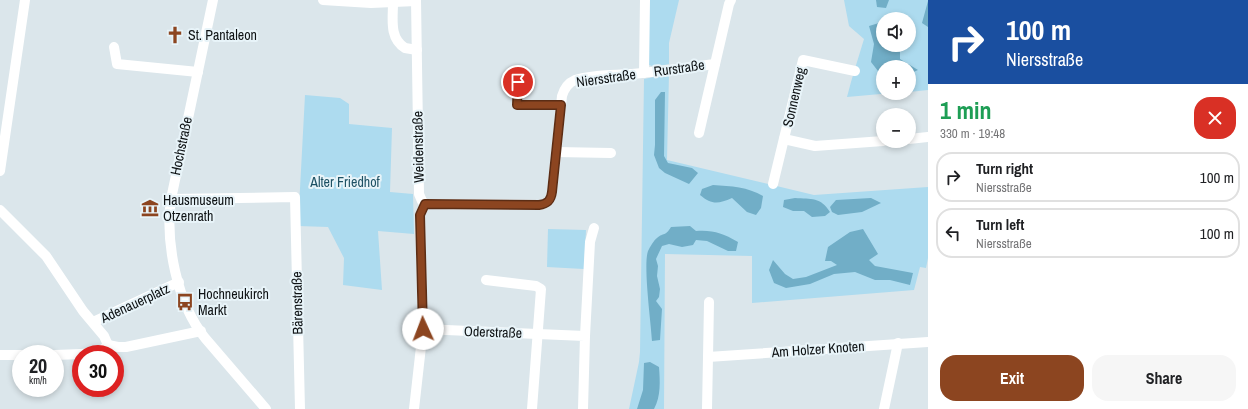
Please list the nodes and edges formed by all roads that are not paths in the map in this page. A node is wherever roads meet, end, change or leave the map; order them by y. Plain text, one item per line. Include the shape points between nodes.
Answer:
1 (24, 0) edge
2 (212, 0) edge
3 (323, 0) edge
4 (645, 0) edge
5 (731, 0) edge
6 (416, 1) edge
7 (393, 3) junction
8 (114, 47) dead end
9 (417, 50) junction
10 (715, 64) junction
11 (198, 72) junction
12 (855, 72) dead end
13 (644, 73) junction
14 (518, 82) dead end
15 (561, 105) junction
16 (698, 133) dead end
17 (928, 137) edge
18 (916, 138) edge
19 (784, 139) junction
20 (876, 142) edge
21 (556, 152) junction
22 (611, 153) dead end
23 (0, 171) edge
24 (773, 184) dead end
25 (171, 199) junction
26 (425, 204) junction
27 (0, 210) edge
28 (594, 228) dead end
29 (486, 280) dead end
30 (179, 282) junction
31 (709, 302) dead end
32 (93, 322) junction
33 (423, 329) junction
34 (201, 331) junction
35 (538, 334) junction
36 (585, 336) junction
37 (928, 342) edge
38 (898, 343) junction
39 (108, 345) edge
40 (124, 347) edge
41 (0, 355) edge
42 (12, 355) edge
43 (708, 356) junction
44 (266, 409) edge
45 (300, 409) edge
46 (414, 409) edge
47 (532, 409) edge
48 (582, 409) edge
49 (707, 409) edge
50 (884, 409) edge

1 - 23 street
2 - 11 street, Hochstraße
3 - 7 street
4 - 13 street
5 - 10 street, Rurstraße
6 - 7 street
6 - 9 street, Weidenstraße
7 - 9 street via 395,38 405,48
8 - 11 street via 117,64
9 - 26 street, Weidenstraße via 419,194
10 - 13 street, Rurstraße
10 - 16 street, Rurstraße
11 - 25 street, Hochstraße
12 - 19 street, Sonnenweg via 803,60
13 - 15 street, Niersstraße via 576,80 564,90
14 - 15 street via 517,105
15 - 21 street, Niersstraße
17 - 18 street
19 - 20 street, Sonnenweg via 819,146
19 - 24 street, Sonnenweg
21 - 22 street
21 - 26 street, Niersstraße via 552,195 550,201 544,205
25 - 30 street, Hochstraße via 169,222 173,261
25 - 45 street, Bärenstraße via 295,197
26 - 33 street, Weidenstraße via 420,215
27 - 32 street via 43,252
28 - 36 street via 590,242
29 - 35 street, Oderstraße via 540,288
30 - 32 street, Adenauerplatz
30 - 34 street, Hochstraße via 186,305
31 - 43 street
32 - 39 street, Adenauerplatz
33 - 35 street, Oderstraße
33 - 46 street, Weidenstraße
34 - 40 street, Adenauerplatz
34 - 44 street, Hochstraße
35 - 36 street, Oderstraße
35 - 47 street, Oderstraße
36 - 48 street
37 - 38 street, Am Holzer Knoten
38 - 43 street, Am Holzer Knoten
38 - 50 street
41 - 42 street
43 - 49 street

